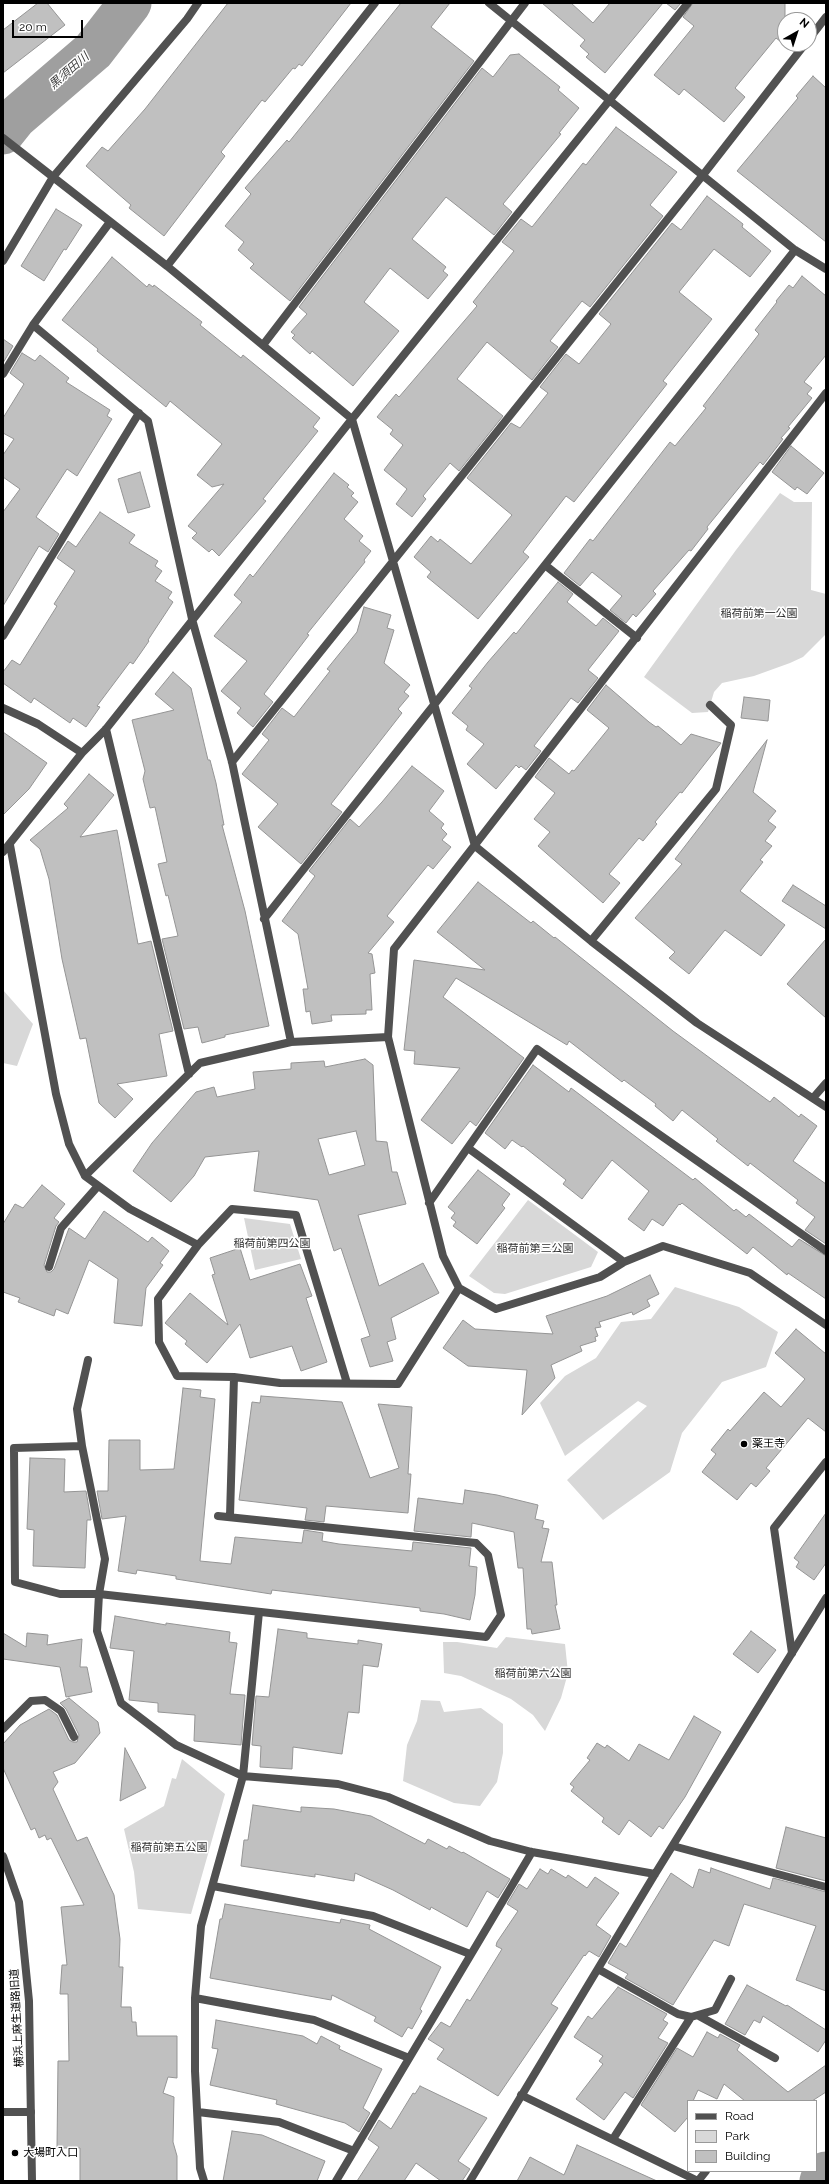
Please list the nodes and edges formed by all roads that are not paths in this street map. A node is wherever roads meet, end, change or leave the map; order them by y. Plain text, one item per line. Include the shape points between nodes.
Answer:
1 (198, 3) edge
2 (375, 3) edge
3 (489, 3) edge
4 (525, 3) edge
5 (688, 3) edge
6 (826, 17) edge
7 (512, 21) junction
8 (817, 29) edge
9 (799, 52) edge
10 (610, 99) junction
11 (3, 138) edge
12 (703, 175) junction
13 (53, 177) junction
14 (110, 222) junction
15 (795, 250) junction
16 (3, 261) edge
17 (167, 266) junction
18 (826, 269) edge
19 (32, 325) junction
20 (263, 345) junction
21 (3, 374) edge
22 (826, 393) edge
23 (139, 413) junction
24 (352, 419) junction
25 (394, 561) junction
26 (545, 565) junction
27 (192, 619) junction
28 (3, 636) edge
29 (637, 638) junction
30 (433, 704) junction
31 (710, 705) dead end
32 (3, 708) edge
33 (106, 729) junction
34 (82, 753) junction
35 (232, 762) junction
36 (10, 845) junction
37 (475, 846) junction
38 (3, 852) edge
39 (264, 919) junction
40 (591, 941) junction
41 (388, 1037) junction
42 (291, 1042) junction
43 (189, 1074) junction
44 (826, 1083) edge
45 (813, 1098) junction
46 (826, 1107) edge
47 (468, 1148) junction
48 (86, 1176) junction
49 (98, 1186) junction
50 (429, 1203) junction
51 (198, 1245) junction
52 (826, 1251) edge
53 (624, 1262) junction
54 (49, 1267) dead end
55 (459, 1288) junction
56 (826, 1324) edge
57 (88, 1360) dead end
58 (234, 1377) junction
59 (348, 1383) junction
60 (82, 1446) junction
61 (826, 1462) edge
62 (218, 1516) dead end
63 (230, 1516) junction
64 (99, 1594) junction
65 (826, 1598) edge
66 (259, 1612) junction
67 (792, 1653) junction
68 (3, 1729) edge
69 (74, 1737) dead end
70 (243, 1776) junction
71 (672, 1846) junction
72 (532, 1852) junction
73 (3, 1856) edge
74 (655, 1874) junction
75 (213, 1886) junction
76 (826, 1887) edge
77 (470, 1954) junction
78 (598, 1969) junction
79 (731, 1979) dead end
80 (195, 1998) junction
81 (696, 2017) junction
82 (409, 2058) junction
83 (775, 2058) dead end
84 (522, 2095) junction
85 (3, 2112) edge
86 (31, 2112) junction
87 (198, 2112) junction
88 (613, 2139) junction
89 (354, 2151) junction
90 (705, 2172) edge
91 (32, 2181) edge
92 (204, 2181) edge
93 (336, 2181) edge
94 (470, 2181) edge
95 (698, 2181) edge

1 - 13 street
2 - 17 street
3 - 7 street
4 - 7 street
5 - 10 street
6 - 8 street
7 - 10 street
7 - 20 street
9 - 12 street
10 - 12 street
10 - 24 street
11 - 13 street
12 - 15 street
12 - 25 street
13 - 14 street
13 - 16 street
14 - 17 street
14 - 19 street
15 - 18 street
15 - 26 street
17 - 20 street
19 - 21 street
19 - 23 street
20 - 24 street
22 - 29 street
23 - 27 street via 148,421
23 - 28 street
24 - 25 street
24 - 27 street
25 - 30 street
25 - 35 street
26 - 29 street
26 - 30 street
27 - 33 street
27 - 35 street
29 - 37 street
30 - 37 street
30 - 39 street
31 - 40 street via 731,725 716,789
32 - 34 street via 38,724
33 - 34 street
33 - 43 street
34 - 36 street
35 - 39 street
36 - 38 street
36 - 48 street via 56,1094 69,1144
37 - 40 street
37 - 41 street via 394,949
39 - 42 street
40 - 45 street via 697,1024
41 - 42 street
41 - 50 street
42 - 43 street via 200,1063
43 - 48 street
44 - 45 street
45 - 46 street
47 - 50 street
47 - 52 street via 537,1049
47 - 53 street
48 - 49 street
49 - 51 street via 130,1209
49 - 54 street via 61,1228
50 - 55 street via 443,1256
51 - 58 street via 158,1299 159,1342 177,1376
51 - 59 street via 232,1209 296,1215
53 - 55 street via 600,1277 496,1309
53 - 56 street via 663,1246 670,1248 750,1273
55 - 59 street via 398,1384
57 - 60 street via 77,1409
58 - 59 street via 280,1383
58 - 63 street
60 - 64 street via 105,1559
60 - 64 street via 14,1448 15,1582 60,1594
61 - 67 street via 774,1528
62 - 63 street
63 - 66 street via 476,1543 488,1554 501,1615 486,1637
64 - 66 street
64 - 70 street via 97,1631 121,1703 176,1745
65 - 67 street
66 - 70 street
67 - 71 street
68 - 69 street via 31,1701 45,1700 61,1711
70 - 72 street via 338,1784 388,1797 490,1841
70 - 75 street
71 - 74 street
71 - 76 street
72 - 74 street
72 - 77 street
73 - 86 street, 横浜上麻生道路旧道 via 18,1902 21,1925 29,2001
74 - 78 street
75 - 77 street via 372,1916
75 - 80 street via 201,1926
77 - 82 street
78 - 81 street via 678,2014
78 - 84 street
79 - 81 street via 715,2010
80 - 82 street via 314,2020
80 - 87 street
81 - 83 street
81 - 88 street
82 - 89 street
84 - 88 street
84 - 94 street
85 - 86 street
86 - 91 street, 横浜上麻生道路旧道
87 - 89 street via 279,2122
87 - 92 street via 200,2168
88 - 95 street
89 - 93 street
90 - 95 street

